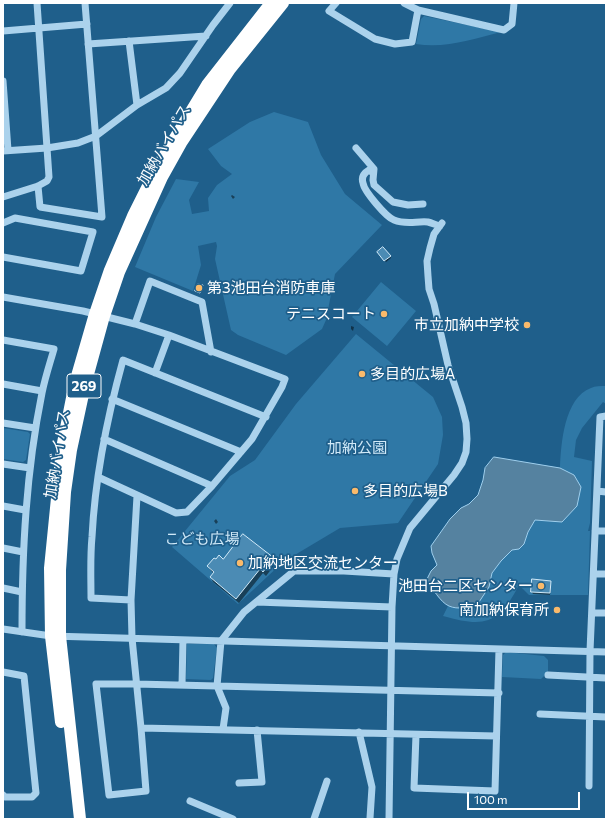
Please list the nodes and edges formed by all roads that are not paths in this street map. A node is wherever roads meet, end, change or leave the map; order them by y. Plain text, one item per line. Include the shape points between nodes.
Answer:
1 (37, 3) edge
2 (85, 3) edge
3 (230, 3) edge
4 (271, 3) edge
5 (283, 3) edge
6 (336, 3) edge
7 (404, 3) edge
8 (514, 3) edge
9 (418, 10) junction
10 (87, 24) junction
11 (38, 29) junction
12 (3, 31) edge
13 (206, 36) junction
14 (129, 41) junction
15 (88, 44) junction
16 (3, 81) edge
17 (137, 105) junction
18 (96, 136) junction
19 (47, 148) junction
20 (356, 148) dead end
21 (6, 151) edge
22 (373, 173) junction
23 (38, 186) junction
24 (3, 197) edge
25 (423, 204) dead end
26 (3, 223) edge
27 (3, 257) edge
28 (3, 297) edge
29 (99, 315) junction
30 (135, 324) junction
31 (170, 335) junction
32 (3, 340) edge
33 (211, 352) junction
34 (154, 374) junction
35 (3, 384) edge
36 (42, 391) junction
37 (112, 399) junction
38 (606, 416) edge
39 (266, 417) junction
40 (3, 423) edge
41 (35, 428) junction
42 (104, 439) junction
43 (242, 452) junction
44 (3, 464) edge
45 (30, 468) junction
46 (98, 477) junction
47 (212, 486) junction
48 (597, 491) junction
49 (606, 492) edge
50 (137, 496) junction
51 (3, 506) edge
52 (25, 510) junction
53 (595, 531) junction
54 (606, 532) edge
55 (3, 548) edge
56 (23, 552) junction
57 (394, 574) junction
58 (594, 574) junction
59 (606, 574) edge
60 (3, 588) edge
61 (22, 592) junction
62 (131, 600) junction
63 (257, 602) junction
64 (392, 607) junction
65 (592, 613) junction
66 (606, 613) edge
67 (3, 629) edge
68 (22, 632) junction
69 (56, 636) junction
70 (132, 638) junction
71 (183, 640) junction
72 (221, 641) junction
73 (392, 646) junction
74 (499, 649) junction
75 (590, 651) junction
76 (606, 652) edge
77 (3, 672) edge
78 (548, 675) dead end
79 (590, 677) junction
80 (606, 678) edge
81 (136, 684) junction
82 (182, 685) junction
83 (217, 686) junction
84 (391, 690) junction
85 (499, 693) junction
86 (540, 714) dead end
87 (590, 717) junction
88 (606, 717) edge
89 (142, 728) junction
90 (223, 729) junction
91 (257, 730) junction
92 (359, 732) junction
93 (390, 733) junction
94 (416, 735) junction
95 (496, 736) junction
96 (327, 781) dead end
97 (239, 783) dead end
98 (589, 786) dead end
99 (3, 795) edge
100 (190, 801) dead end
101 (370, 818) dead end
102 (72, 819) edge
103 (80, 819) edge
104 (233, 819) edge
105 (314, 819) edge
106 (389, 819) edge

1 - 11 street
2 - 10 street
3 - 13 street
4 - 29 highway, 加納バイパス / 269 via 207,85 158,166 110,270
5 - 29 highway, 加納バイパス / 269 via 230,69 181,143 141,221
6 - 9 street via 329,11 375,39 395,44 412,42
7 - 9 street
8 - 9 street via 512,24 504,30
10 - 11 street
10 - 15 street
11 - 12 street
11 - 19 street
13 - 14 street
13 - 17 street via 166,88
14 - 15 street
14 - 17 street
15 - 18 street
16 - 21 street
17 - 18 street
18 - 19 street via 78,143
18 - 23 street via 102,217 40,207
19 - 21 street
19 - 23 street via 49,177 48,181
20 - 22 street via 374,169
22 - 25 street via 374,185 393,202
22 - 57 street via 369,170 366,172 363,175 363,183 382,211 392,220 404,223 441,224 434,234 427,262 429,289 466,423 467,438 462,463 410,528 397,559
23 - 24 street
26 - 27 street via 15,218 93,232 81,271
28 - 29 street
29 - 30 street
29 - 69 highway, 加納バイパス / 269 via 75,383 62,448 50,568
30 - 31 street
30 - 33 street via 150,281 202,302
31 - 33 street
31 - 34 street
32 - 36 street via 54,349
33 - 39 street via 285,379
34 - 37 street via 123,360
34 - 39 street
35 - 36 street
36 - 41 street
37 - 42 street
37 - 43 street
38 - 48 street via 600,417
39 - 43 street
40 - 41 street
41 - 45 street
42 - 46 street
42 - 47 street
43 - 47 street
44 - 45 street
45 - 52 street
46 - 50 street
46 - 62 street via 92,538 91,598
47 - 50 street via 187,512 176,513
48 - 49 street
48 - 53 street
50 - 62 street
51 - 52 street
52 - 56 street
53 - 54 street
53 - 58 street
55 - 56 street
56 - 61 street
57 - 63 street via 294,571
57 - 64 street
58 - 59 street
58 - 65 street
60 - 61 street
61 - 68 street
62 - 70 street
63 - 64 street
63 - 72 street via 244,612
64 - 73 street
65 - 66 street
65 - 75 street
67 - 68 street
68 - 69 street
69 - 70 street
69 - 102 highway, 加納バイパス / 269
69 - 103 highway, 加納バイパス / 269
70 - 71 street
70 - 81 street
71 - 72 street
71 - 82 street
72 - 73 street
72 - 83 street
73 - 74 street
73 - 84 street
74 - 75 street
74 - 85 street
75 - 76 street
75 - 79 street
77 - 99 street via 24,676 36,793 32,797
78 - 79 street
79 - 80 street
79 - 87 street
81 - 82 street
81 - 89 street
81 - 89 street via 96,684 109,795 146,791
82 - 83 street
83 - 84 street
83 - 90 street via 226,708
84 - 85 street
84 - 93 street
85 - 95 street
86 - 87 street
87 - 88 street
87 - 98 street
89 - 90 street
90 - 91 street
91 - 92 street
91 - 97 street via 262,782
92 - 93 street
92 - 101 street via 372,787
93 - 94 street
93 - 106 street
94 - 95 street
94 - 95 street via 414,788 495,791
96 - 105 street
100 - 104 street

